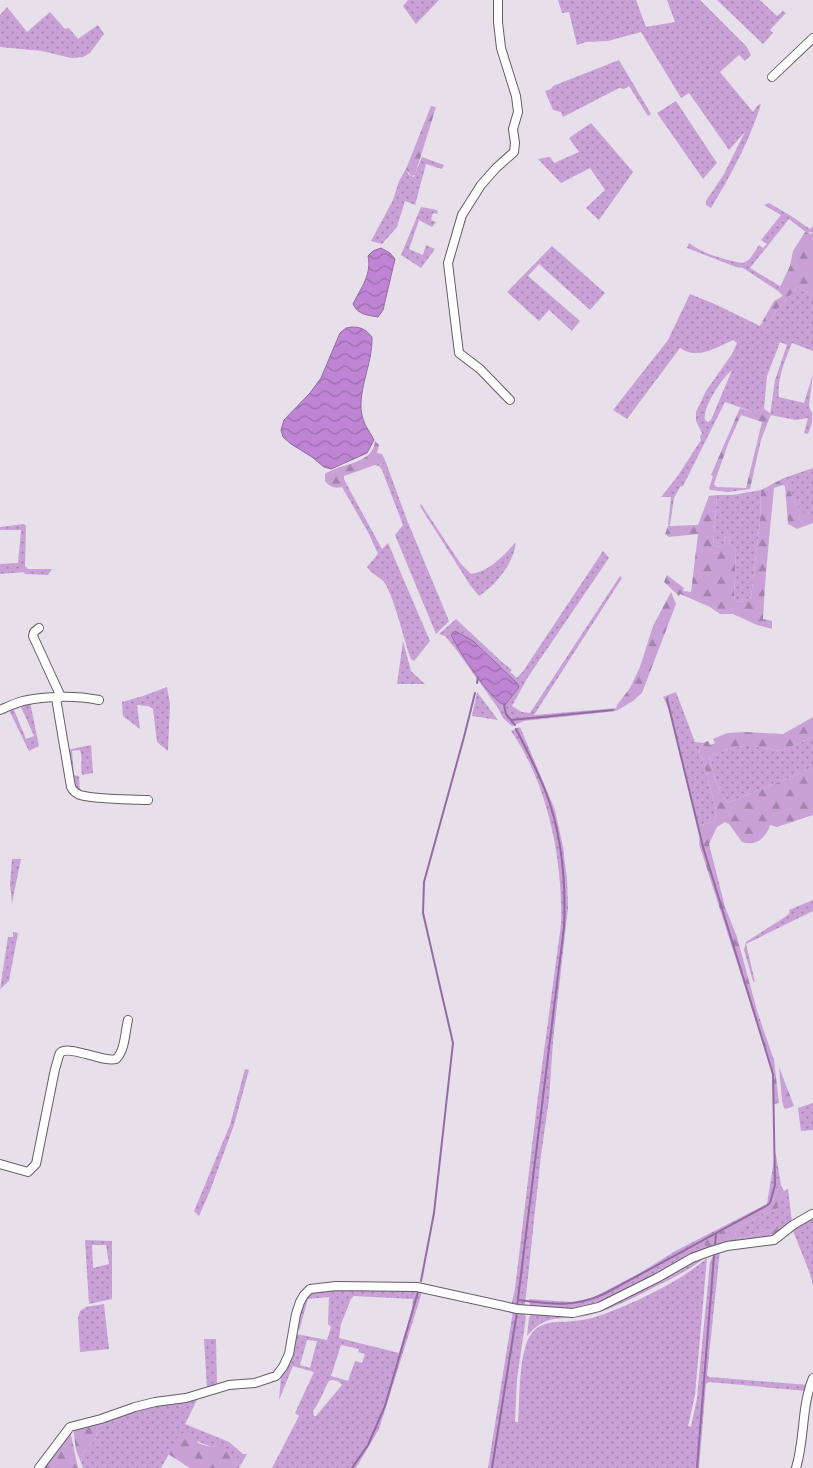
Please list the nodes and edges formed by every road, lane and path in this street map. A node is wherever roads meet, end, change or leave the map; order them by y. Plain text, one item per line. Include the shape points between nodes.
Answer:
1 (498, 0) edge
2 (813, 38) edge
3 (772, 77) dead end
4 (510, 400) dead end
5 (39, 628) dead end
6 (58, 698) junction
7 (99, 700) dead end
8 (0, 710) edge
9 (148, 800) dead end
10 (128, 1020) dead end
11 (0, 1164) edge
12 (813, 1214) edge
13 (813, 1378) edge
14 (38, 1468) edge
15 (796, 1468) edge

1 - 4 street via 501,48 518,112 513,129 514,152 481,185 462,215 448,263 459,353
2 - 3 street
5 - 6 street via 34,636
6 - 7 street via 70,696
6 - 8 street via 22,702
6 - 9 street via 70,787 74,792
10 - 11 street via 120,1056 116,1059 106,1060 71,1051 60,1053 36,1164 28,1172
12 - 14 street via 793,1224 774,1240 711,1251 599,1307 573,1313 517,1309 418,1286 310,1289 300,1302 289,1354 276,1376 255,1383 229,1384 186,1398 155,1402 70,1427
13 - 15 street via 806,1398

